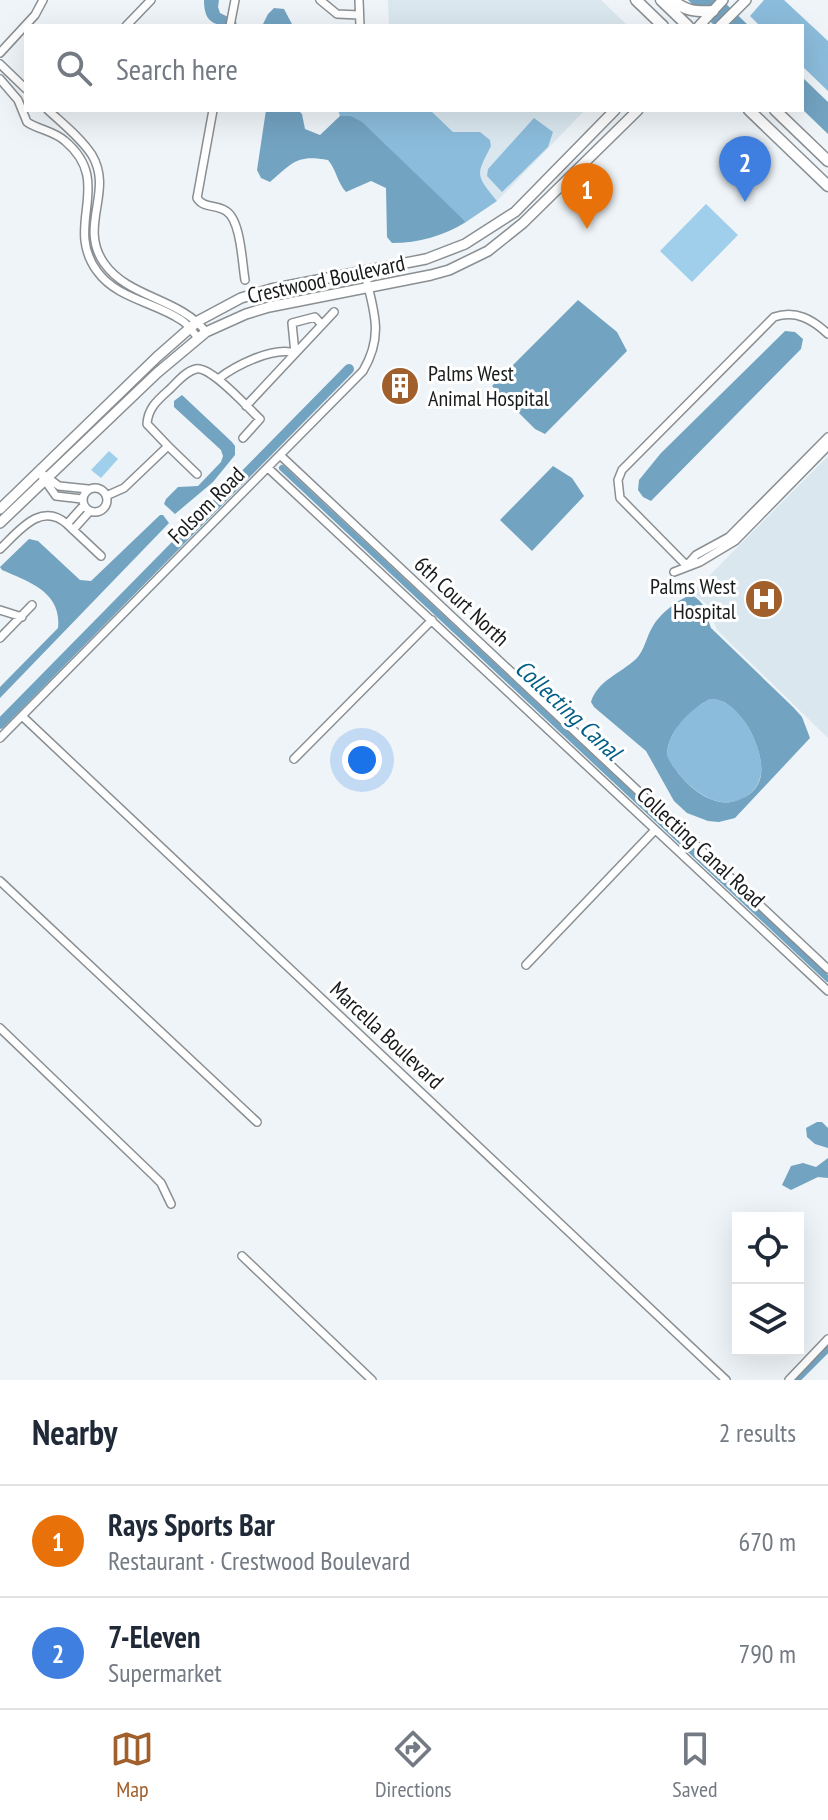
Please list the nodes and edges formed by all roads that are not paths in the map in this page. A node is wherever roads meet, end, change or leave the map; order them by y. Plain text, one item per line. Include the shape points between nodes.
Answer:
1 (43, 0) edge
2 (151, 0) edge
3 (235, 0) edge
4 (320, 0) edge
5 (359, 0) edge
6 (636, 0) edge
7 (661, 0) edge
8 (672, 0) edge
9 (723, 0) edge
10 (744, 2) edge
11 (713, 11) joint
12 (359, 15) junction
13 (699, 20) edge
14 (29, 24) edge
15 (128, 24) edge
16 (230, 24) edge
17 (360, 24) edge
18 (661, 24) edge
19 (686, 24) edge
20 (722, 24) edge
21 (24, 31) edge
22 (0, 53) edge
23 (0, 64) edge
24 (0, 79) edge
25 (24, 87) edge
26 (23, 107) edge
27 (24, 112) edge
28 (50, 112) edge
29 (213, 112) edge
30 (613, 112) edge
31 (636, 112) edge
32 (751, 112) edge
33 (777, 112) edge
34 (56, 117) junction
35 (45, 130) junction
36 (828, 161) edge
37 (828, 186) edge
38 (364, 270) junction
39 (245, 280) dead end
40 (368, 288) junction
41 (334, 312) dead end
42 (194, 325) junction
43 (322, 325) junction
44 (828, 334) edge
45 (202, 335) junction
46 (295, 353) junction
47 (218, 379) junction
48 (246, 406) junction
49 (828, 437) edge
50 (243, 438) dead end
51 (168, 446) junction
52 (828, 446) edge
53 (281, 456) junction
54 (268, 468) junction
55 (197, 474) dead end
56 (44, 477) junction
57 (88, 489) junction
58 (105, 496) junction
59 (86, 506) junction
60 (0, 509) edge
61 (0, 523) edge
62 (70, 527) junction
63 (0, 549) edge
64 (101, 556) dead end
65 (687, 566) junction
66 (674, 572) dead end
67 (32, 605) dead end
68 (0, 610) edge
69 (22, 617) junction
70 (432, 620) junction
71 (0, 638) edge
72 (22, 716) junction
73 (0, 738) edge
74 (294, 759) dead end
75 (655, 830) junction
76 (0, 881) edge
77 (526, 965) dead end
78 (828, 969) edge
79 (828, 991) edge
80 (0, 1028) edge
81 (257, 1122) dead end
82 (171, 1204) dead end
83 (242, 1256) dead end
84 (828, 1339) edge
85 (372, 1380) edge
86 (726, 1380) edge
87 (789, 1380) edge

1 - 14 street
2 - 15 street
3 - 16 street
4 - 12 street via 345,20
5 - 12 street
6 - 18 highway
7 - 19 highway
8 - 13 highway
9 - 11 main road
10 - 20 main road
11 - 13 highway
12 - 17 street
21 - 22 street
23 - 25 street
24 - 26 street
27 - 35 street via 27,122
28 - 34 street
29 - 39 street via 197,198 235,220
30 - 38 main road, Crestwood Boulevard via 515,212 483,235 444,254
31 - 40 main road, Crestwood Boulevard via 488,251 449,270
32 - 37 highway
33 - 36 highway
34 - 35 street
34 - 42 street via 95,162 100,190 92,229 105,265 122,280 188,313
35 - 42 street via 65,141 85,166 89,197 83,242 97,272 117,289
38 - 40 street, Folsom Road
38 - 42 main road, Crestwood Boulevard via 241,298
40 - 45 main road, Crestwood Boulevard via 269,307
40 - 53 street, Folsom Road via 377,327 371,356 349,387
41 - 43 street
42 - 45 street
42 - 56 main road, Crestwood Boulevard via 81,430
43 - 46 street
43 - 46 street via 315,317 292,323
44 - 65 street via 806,318 774,317 622,470 620,498
45 - 56 main road, Crestwood Boulevard
46 - 47 street via 285,350 235,366
46 - 48 street
47 - 48 street
47 - 51 street via 207,370 194,369 151,407 147,424
48 - 50 street via 260,419
49 - 65 street via 729,537
51 - 55 street
51 - 58 street via 124,488
52 - 65 street via 735,541
53 - 54 street, Folsom Road
53 - 78 street, 6th Court North
54 - 70 street, Collecting Canal Road
54 - 72 street, Folsom Road
56 - 57 street via 59,486
56 - 59 street via 56,496
56 - 60 main road
56 - 61 main road, Crestwood Boulevard
57 - 58 street
57 - 59 street
58 - 59 street via 101,510
59 - 62 street
62 - 63 street via 58,516 40,515
62 - 64 street
65 - 66 street
67 - 69 street
68 - 69 street
69 - 71 street
70 - 74 street
70 - 75 street, Collecting Canal Road
72 - 73 street, Folsom Road
72 - 86 street, Marcella Boulevard
75 - 77 street
75 - 79 street, Collecting Canal Road
76 - 81 street
80 - 82 street via 161,1183
83 - 85 street
84 - 87 street

